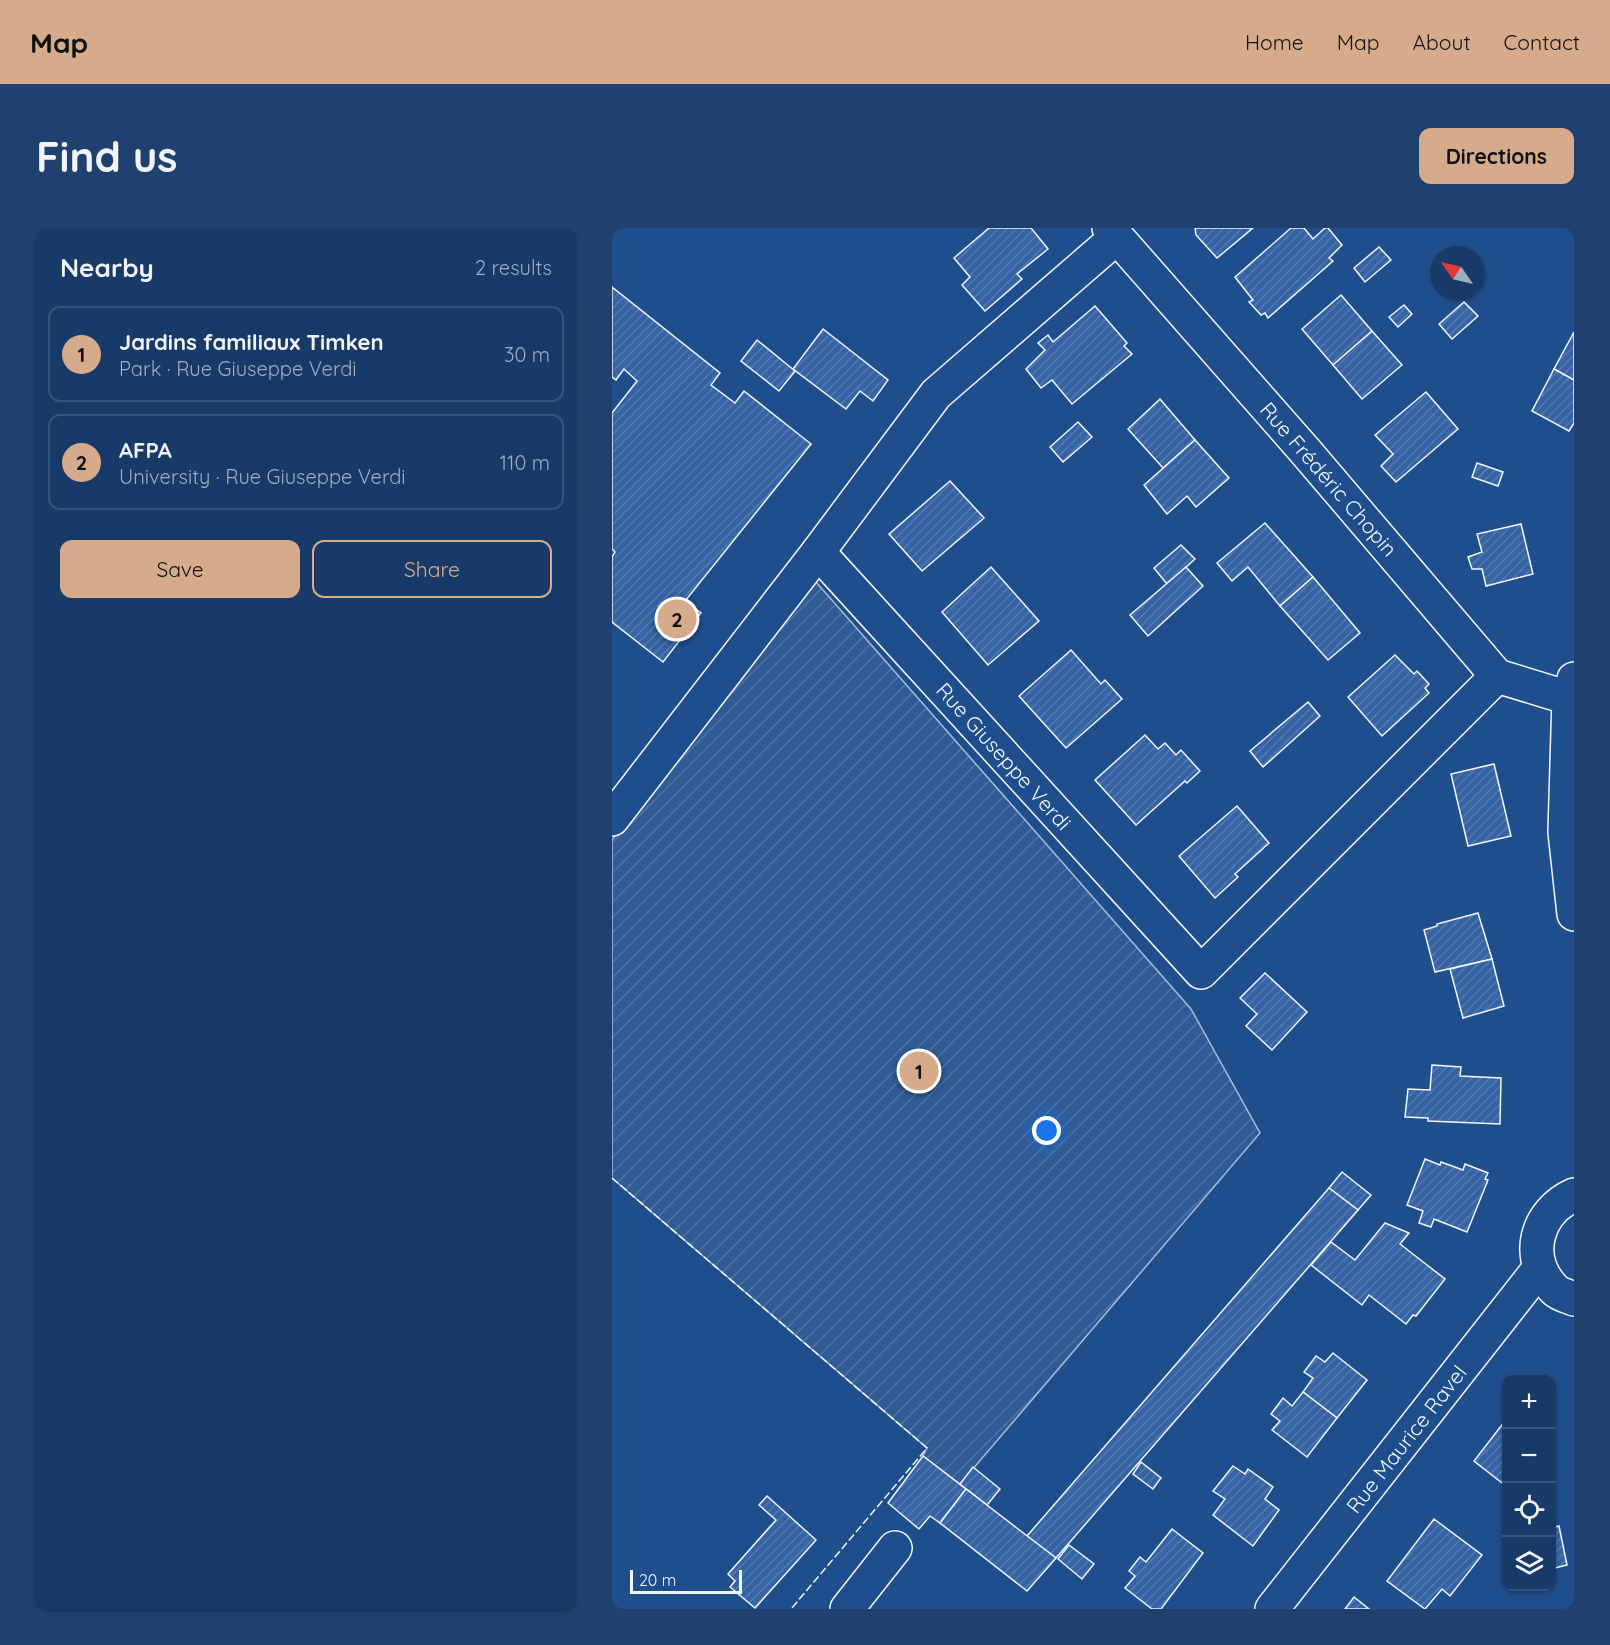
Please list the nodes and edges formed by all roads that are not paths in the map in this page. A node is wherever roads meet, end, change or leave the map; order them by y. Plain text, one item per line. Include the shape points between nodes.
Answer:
1 (1113, 233) edge
2 (818, 552) junction
3 (1497, 676) junction
4 (1572, 688) edge
5 (612, 819) edge
6 (1574, 914) edge
7 (1574, 1195) edge
8 (1539, 1269) junction
9 (1574, 1299) edge
10 (895, 1548) dead end
11 (847, 1609) edge
12 (1272, 1609) edge

1 - 2 street via 936,394
1 - 3 street, Rue Frédéric Chopin
2 - 3 street, Rue Giuseppe Verdi via 1201,972
2 - 5 street
3 - 4 street
4 - 6 street via 1565,832
7 - 8 street via 1563,1200 1546,1219 1536,1243
8 - 9 street via 1555,1290
8 - 12 street, Rue Maurice Ravel
10 - 11 street

